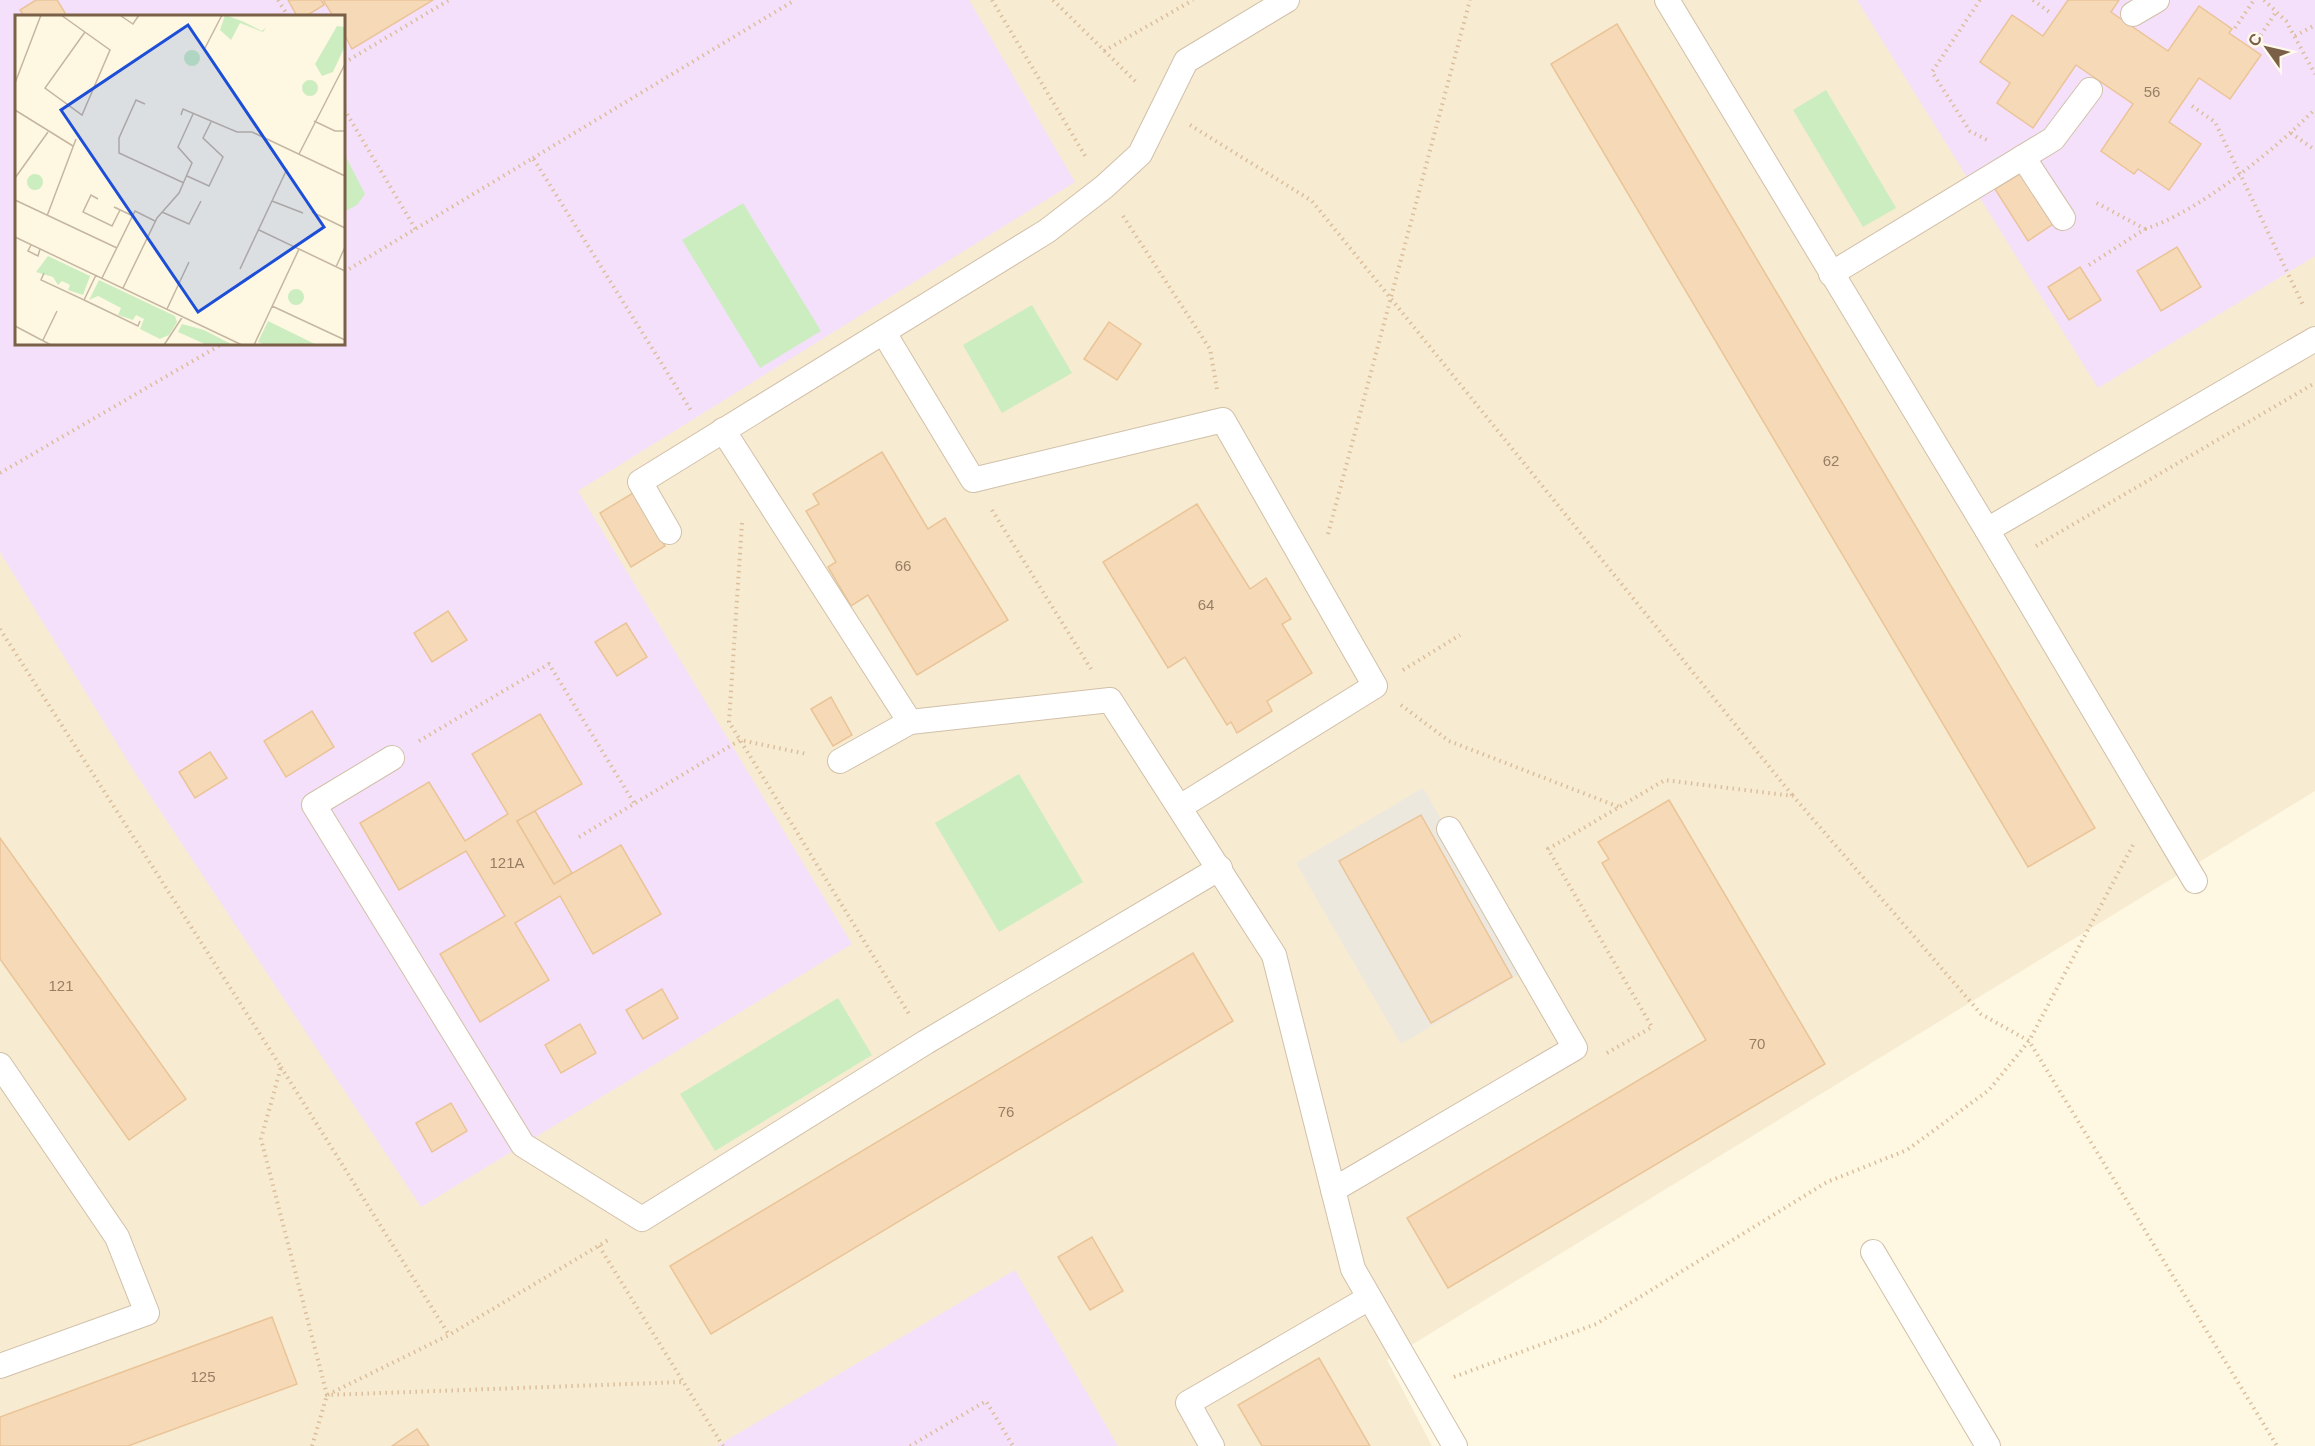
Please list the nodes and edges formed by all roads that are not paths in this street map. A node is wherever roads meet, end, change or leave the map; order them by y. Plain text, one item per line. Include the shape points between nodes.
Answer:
1 (1287, 0) edge
2 (1667, 0) edge
3 (2157, 0) edge
4 (2133, 14) dead end
5 (2090, 90) dead end
6 (2021, 158) junction
7 (2063, 218) dead end
8 (1831, 274) junction
9 (884, 333) junction
10 (2315, 339) edge
11 (716, 435) junction
12 (1987, 530) junction
13 (669, 532) dead end
14 (910, 722) junction
15 (392, 758) road end
16 (840, 760) road end
17 (1180, 807) junction
18 (1449, 830) dead end
19 (1220, 868) junction
20 (2195, 881) dead end
21 (0, 1065) edge
22 (1333, 1190) junction
23 (1873, 1252) dead end
24 (1369, 1298) junction
25 (0, 1366) edge
26 (1212, 1446) edge
27 (1455, 1446) edge
28 (1988, 1446) edge

1 - 9 lane via 1186,61 1140,154 1104,187 1047,231
2 - 8 lane
3 - 4 lane
5 - 6 lane via 2053,139
6 - 7 lane
6 - 8 lane
8 - 12 lane
9 - 11 lane
9 - 17 lane via 973,480 1223,420 1375,686
10 - 12 lane
11 - 13 lane via 640,482
11 - 14 lane via 746,466
12 - 20 lane
14 - 16 lane
14 - 17 lane via 1110,700
15 - 19 lane via 314,805 524,1145 642,1219 926,1042
17 - 19 lane
18 - 22 lane via 1575,1048
19 - 22 lane via 1274,955
21 - 25 lane via 117,1237 147,1312
22 - 24 lane via 1353,1269
23 - 28 lane
24 - 26 lane via 1188,1403
24 - 27 lane

